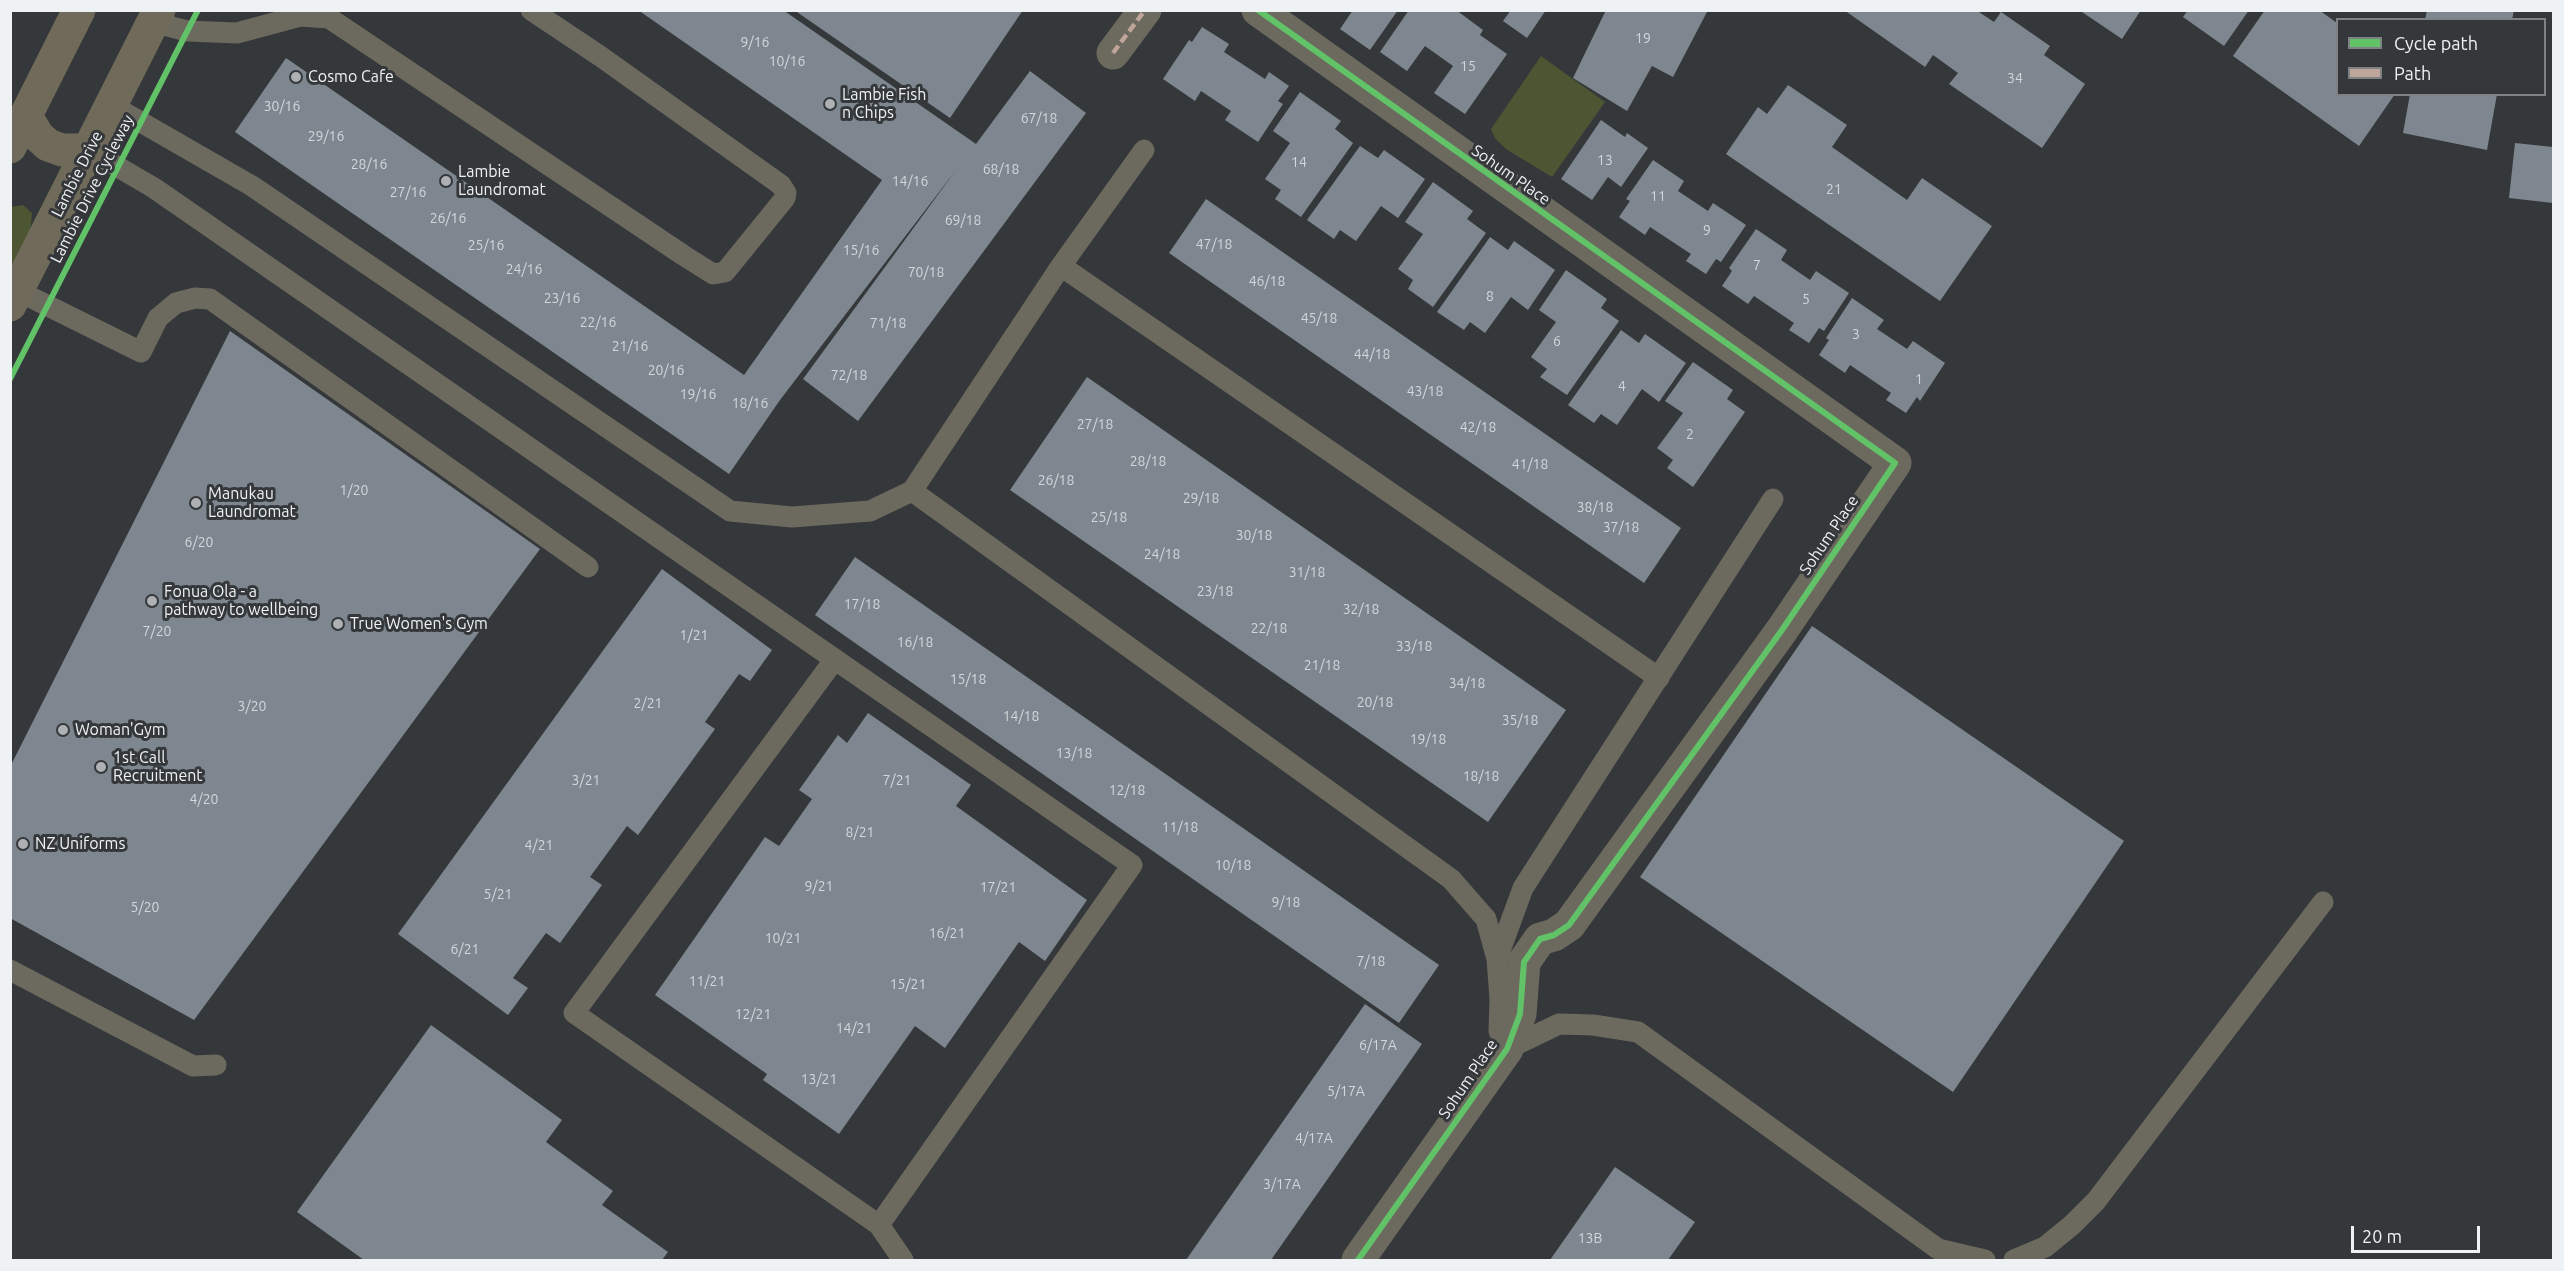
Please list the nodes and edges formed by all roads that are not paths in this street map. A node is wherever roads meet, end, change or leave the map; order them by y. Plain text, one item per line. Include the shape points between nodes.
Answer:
1 (79, 10) edge
2 (531, 10) edge
3 (1145, 10) edge
4 (1258, 10) edge
5 (302, 13) edge
6 (150, 14) edge
7 (1113, 53) dead end
8 (113, 106) junction
9 (26, 116) junction
10 (10, 147) edge
11 (89, 150) junction
12 (1144, 150) dead end
13 (1061, 266) junction
14 (14, 298) edge
15 (912, 491) junction
16 (1773, 499) dead end
17 (588, 567) dead end
18 (835, 659) junction
19 (1659, 678) junction
20 (2323, 902) dead end
21 (1497, 959) junction
22 (10, 970) edge
23 (1507, 1049) junction
24 (216, 1065) dead end
25 (879, 1225) junction
26 (903, 1260) edge
27 (1358, 1260) edge
28 (1985, 1260) edge
29 (2014, 1260) edge

1 - 9 main road
2 - 5 lane via 781,185 785,198 725,272 713,274 683,255 329,18
3 - 7 street
4 - 23 street, Sohum Place via 1895,463 1782,630 1569,925 1540,939 1524,962 1520,1014
5 - 6 lane via 237,33 187,31
6 - 8 main road, Lambie Drive
8 - 11 main road, Lambie Drive
8 - 15 lane via 252,186 730,511 792,517 870,511
9 - 10 main road
9 - 11 main road via 48,145 62,150
11 - 14 main road, Lambie Drive
11 - 18 lane via 164,195
12 - 13 lane
13 - 15 lane
13 - 19 lane
14 - 17 lane via 141,352 158,318 176,303 210,299
15 - 21 lane via 1451,879 1486,919
16 - 19 lane
18 - 25 lane via 1132,865
18 - 25 lane via 574,1012
19 - 21 lane via 1523,888
20 - 29 lane via 2096,1201 2045,1247
21 - 23 lane via 1499,1031
22 - 24 lane via 193,1066
23 - 27 street, Sohum Place
23 - 28 lane via 1559,1024 1638,1032 1938,1249
25 - 26 lane

